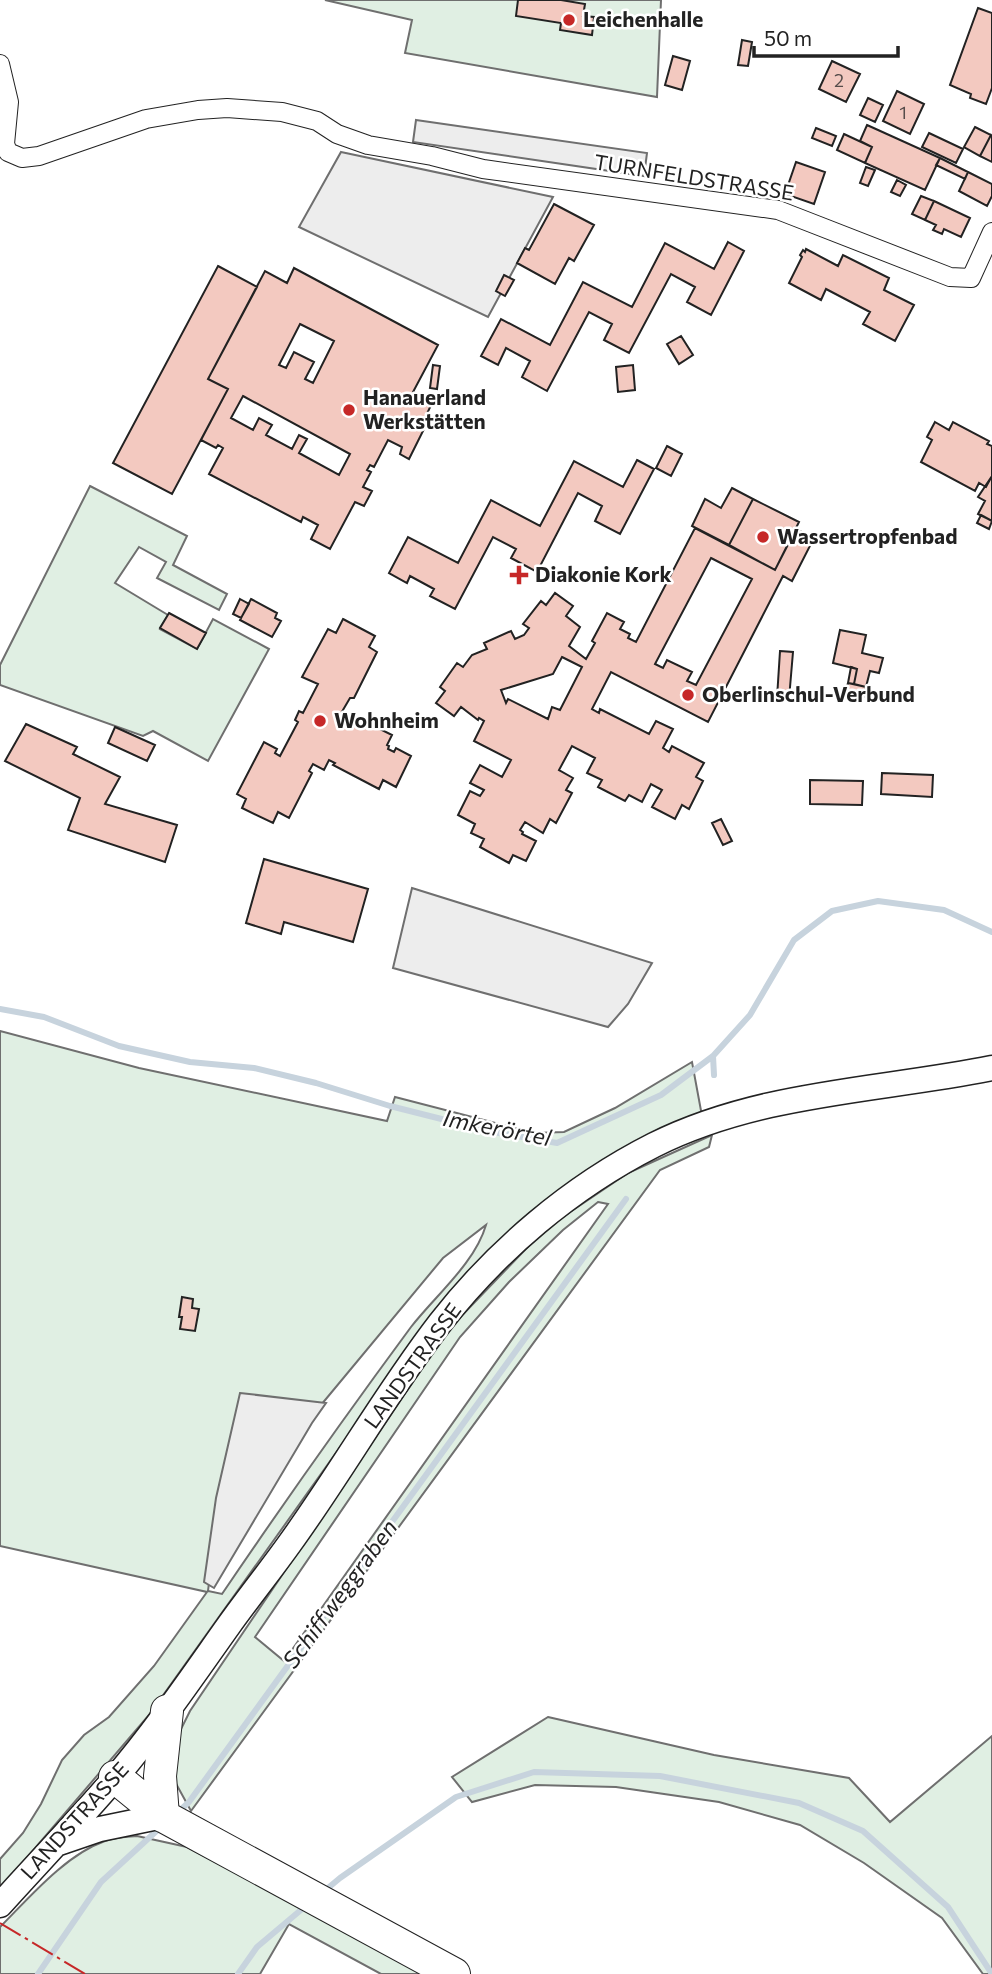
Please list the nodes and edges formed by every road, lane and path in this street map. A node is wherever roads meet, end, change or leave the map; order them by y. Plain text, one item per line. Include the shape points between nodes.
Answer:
1 (0, 64) edge
2 (992, 232) edge
3 (992, 1068) edge
4 (167, 1711) junction
5 (116, 1777) junction
6 (163, 1816) junction
7 (55, 1844) junction
8 (0, 1905) edge
9 (454, 1974) edge

1 - 2 street, TURNFELDSTRASSE via 9,102 5,144 12,156 39,156 146,119 198,110 282,112 317,121 369,145 483,169 778,211 950,277 971,278
3 - 4 main road, LANDSTRASSE via 746,1110 656,1144 560,1205 478,1278 439,1324 291,1542
4 - 5 main road, LANDSTRASSE
4 - 6 highway via 160,1776
5 - 6 highway
5 - 7 main road, LANDSTRASSE
6 - 7 main road
6 - 9 highway
7 - 8 main road, LANDSTRASSE

